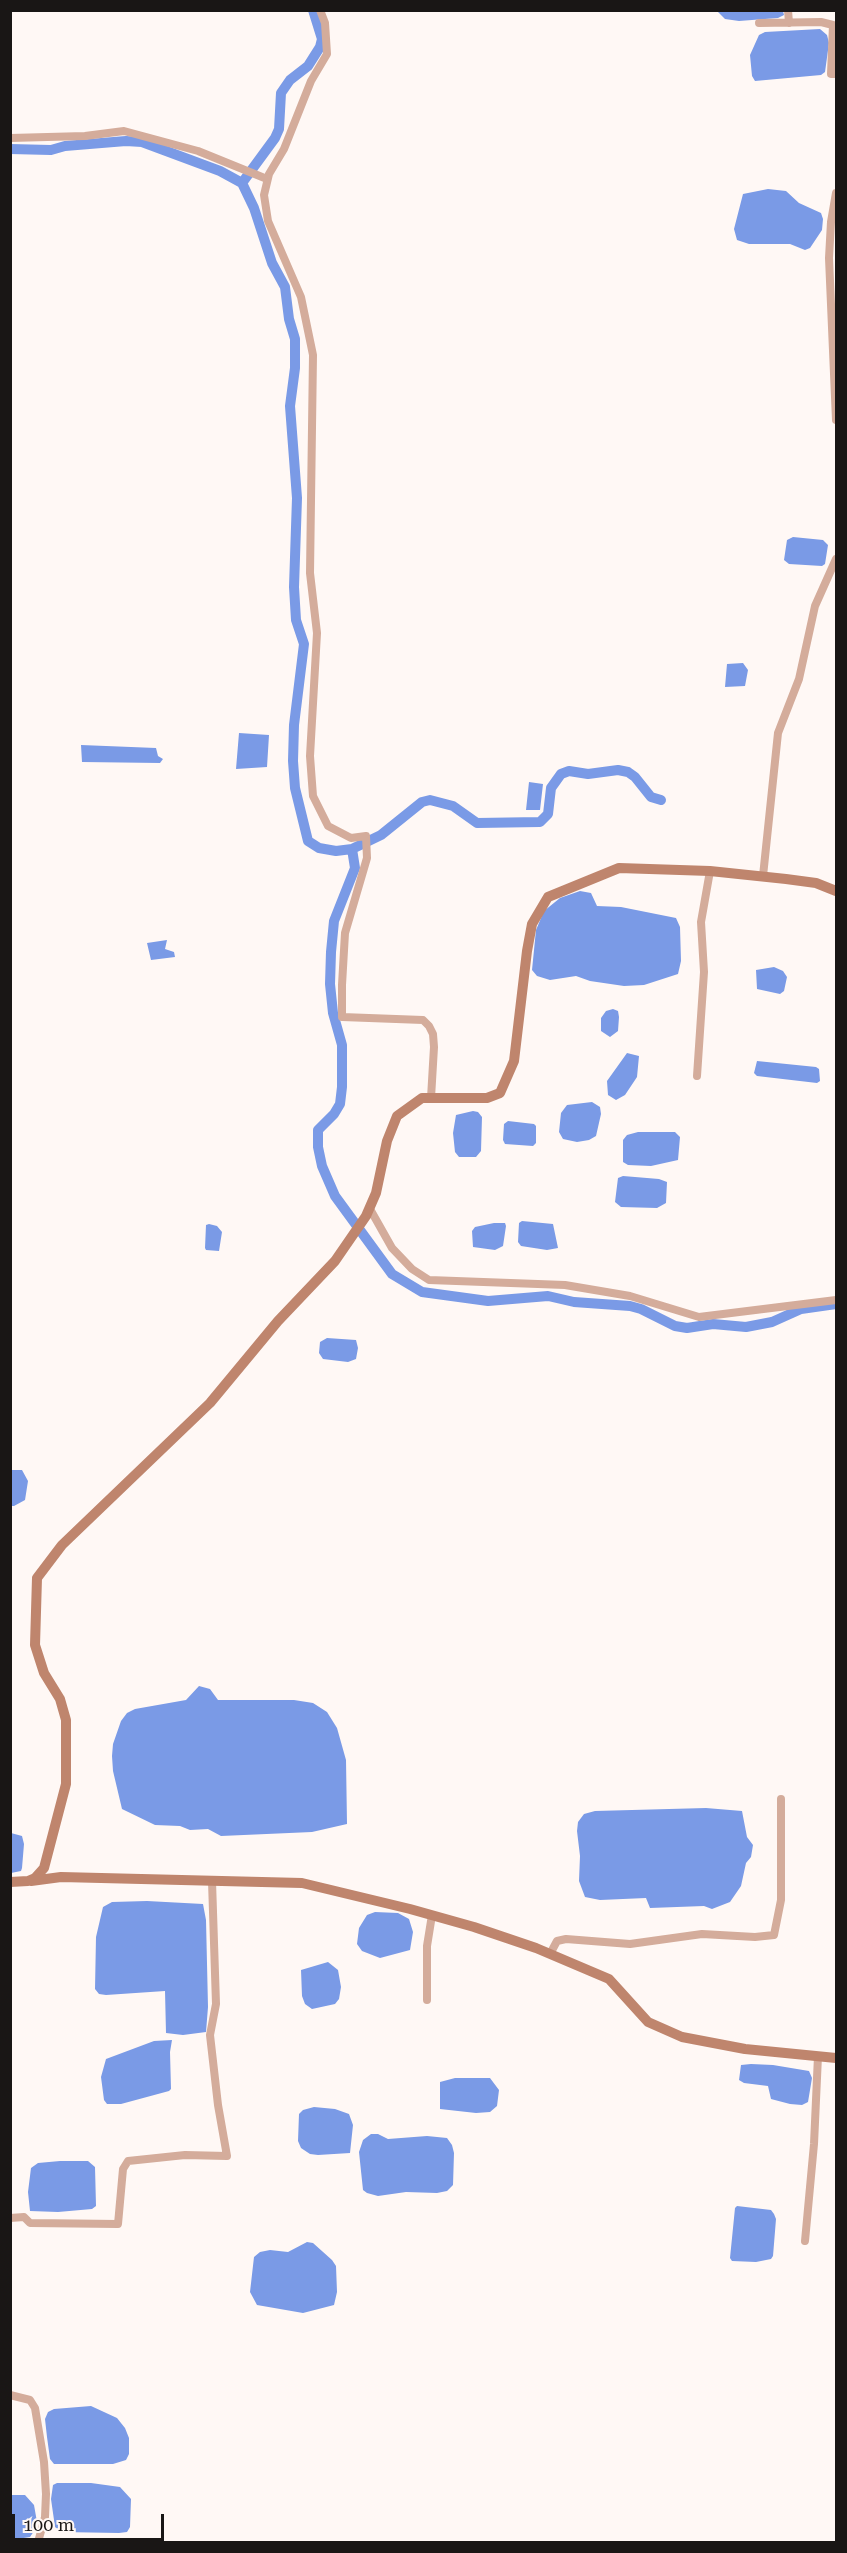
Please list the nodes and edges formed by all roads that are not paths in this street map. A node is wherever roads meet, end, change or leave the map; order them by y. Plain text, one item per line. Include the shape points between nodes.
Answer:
1 (320, 10) edge
2 (788, 10) edge
3 (759, 23) dead end
4 (789, 23) junction
5 (837, 74) edge
6 (10, 138) edge
7 (267, 179) junction
8 (837, 193) edge
9 (837, 420) edge
10 (837, 559) edge
11 (710, 871) junction
12 (763, 876) junction
13 (837, 891) edge
14 (697, 1076) dead end
15 (431, 1098) junction
16 (368, 1212) junction
17 (837, 1299) edge
18 (781, 1799) dead end
19 (27, 1881) junction
20 (212, 1881) junction
21 (10, 1882) edge
22 (432, 1915) junction
23 (550, 1954) junction
24 (427, 2000) dead end
25 (818, 2056) junction
26 (837, 2058) edge
27 (10, 2218) edge
28 (805, 2241) dead end
29 (10, 2395) edge
30 (38, 2542) edge

1 - 7 street via 325,22 327,54
2 - 4 street
3 - 4 street
4 - 5 street via 833,25 831,74
6 - 7 street via 124,131 198,151
7 - 15 street via 264,195 268,221 301,297 313,355 310,573 317,633 309,756 313,796 328,826 351,838 366,836 367,858 345,933 342,1017 423,1020 433,1034
8 - 9 street via 829,258
10 - 12 street via 815,606 799,679 778,733
11 - 12 main road
11 - 14 street via 701,922 704,972
11 - 15 main road via 619,868 548,897 532,924 514,1061 504,1086 487,1098
12 - 13 main road via 816,883
15 - 16 main road via 422,1098 397,1116
16 - 17 street via 392,1248 411,1269 429,1280 565,1285 630,1296 699,1317
16 - 19 main road via 328,1269 210,1402 62,1545 37,1578 34,1645 66,1720 66,1784 48,1859 40,1874
18 - 23 street via 781,1900 774,1935 702,1934 630,1944 566,1939 557,1941
19 - 20 main road via 61,1877
19 - 21 main road
20 - 22 main road via 302,1883
20 - 27 street via 216,2004 210,2035 227,2156 128,2161 123,2169 118,2224 30,2223 24,2217
22 - 23 main road
22 - 24 street
23 - 25 main road via 609,1979 648,2022 674,2034 745,2049
25 - 26 main road
25 - 28 street
29 - 30 street via 30,2400 35,2408 46,2494

